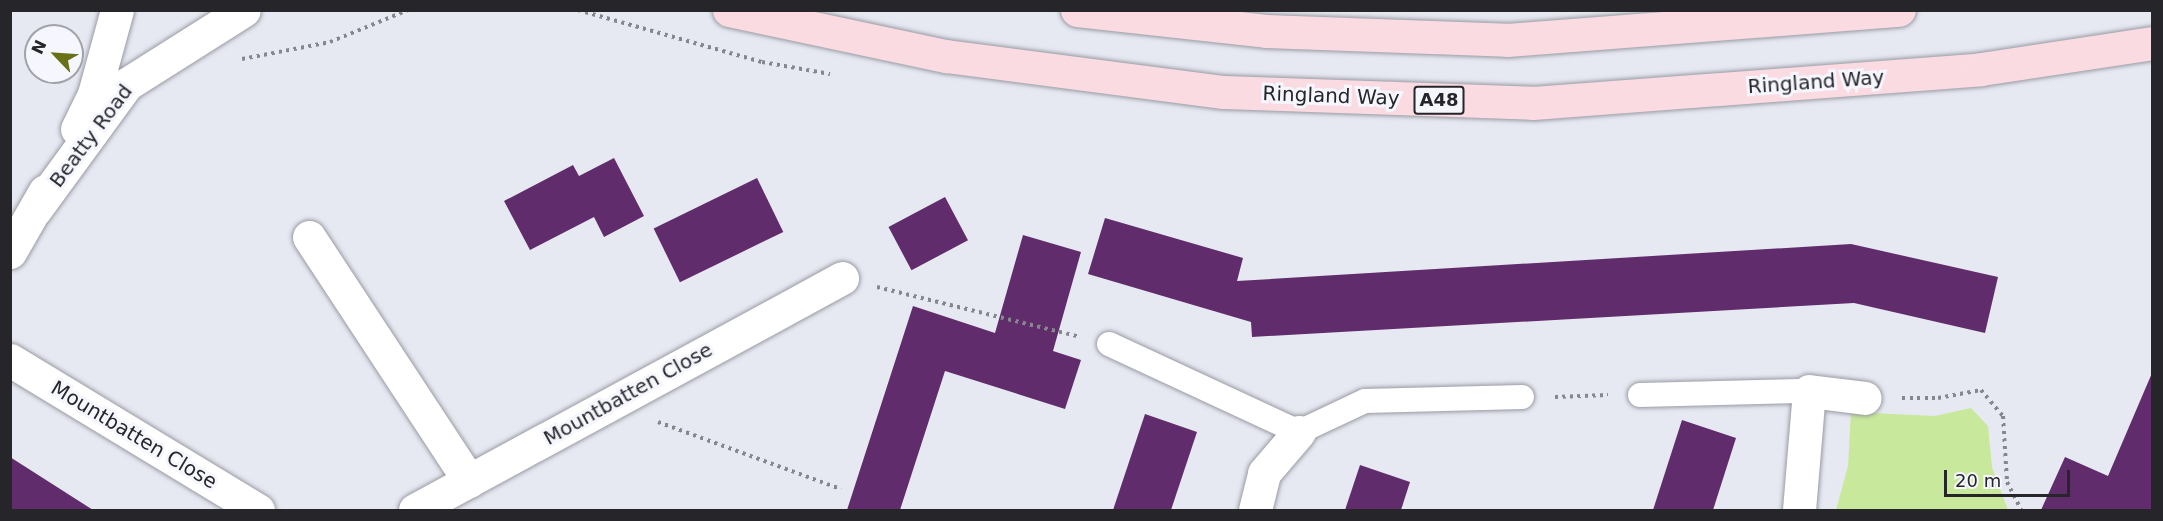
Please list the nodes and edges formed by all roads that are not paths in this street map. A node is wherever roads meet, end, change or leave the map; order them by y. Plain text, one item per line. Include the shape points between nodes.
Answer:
1 (117, 10) edge
2 (244, 10) edge
3 (729, 10) edge
4 (1077, 10) edge
5 (1899, 10) edge
6 (2152, 44) edge
7 (35, 210) junction
8 (309, 237) dead end
9 (10, 252) edge
10 (842, 278) road end
11 (1109, 344) road end
12 (10, 360) edge
13 (1809, 391) junction
14 (1640, 395) road end
15 (1522, 398) road end
16 (1865, 398) road end
17 (1299, 432) junction
18 (469, 481) junction
19 (258, 510) edge
20 (415, 510) edge
21 (1255, 510) edge
22 (1799, 510) edge

1 - 7 street, Beatty Road via 94,94
2 - 7 street, Beatty Road via 127,84
3 - 6 main road, Ringland Way / A48 via 946,56 1224,92 1533,103 1981,69
4 - 5 main road via 1266,32 1507,40
7 - 9 street, Beatty Road
8 - 18 street
10 - 18 street, Mountbatten Close
11 - 17 lane
12 - 19 street, Mountbatten Close
13 - 14 lane
13 - 16 street
13 - 22 street
15 - 17 lane via 1365,401
17 - 21 street via 1264,473
18 - 20 street, Mountbatten Close

